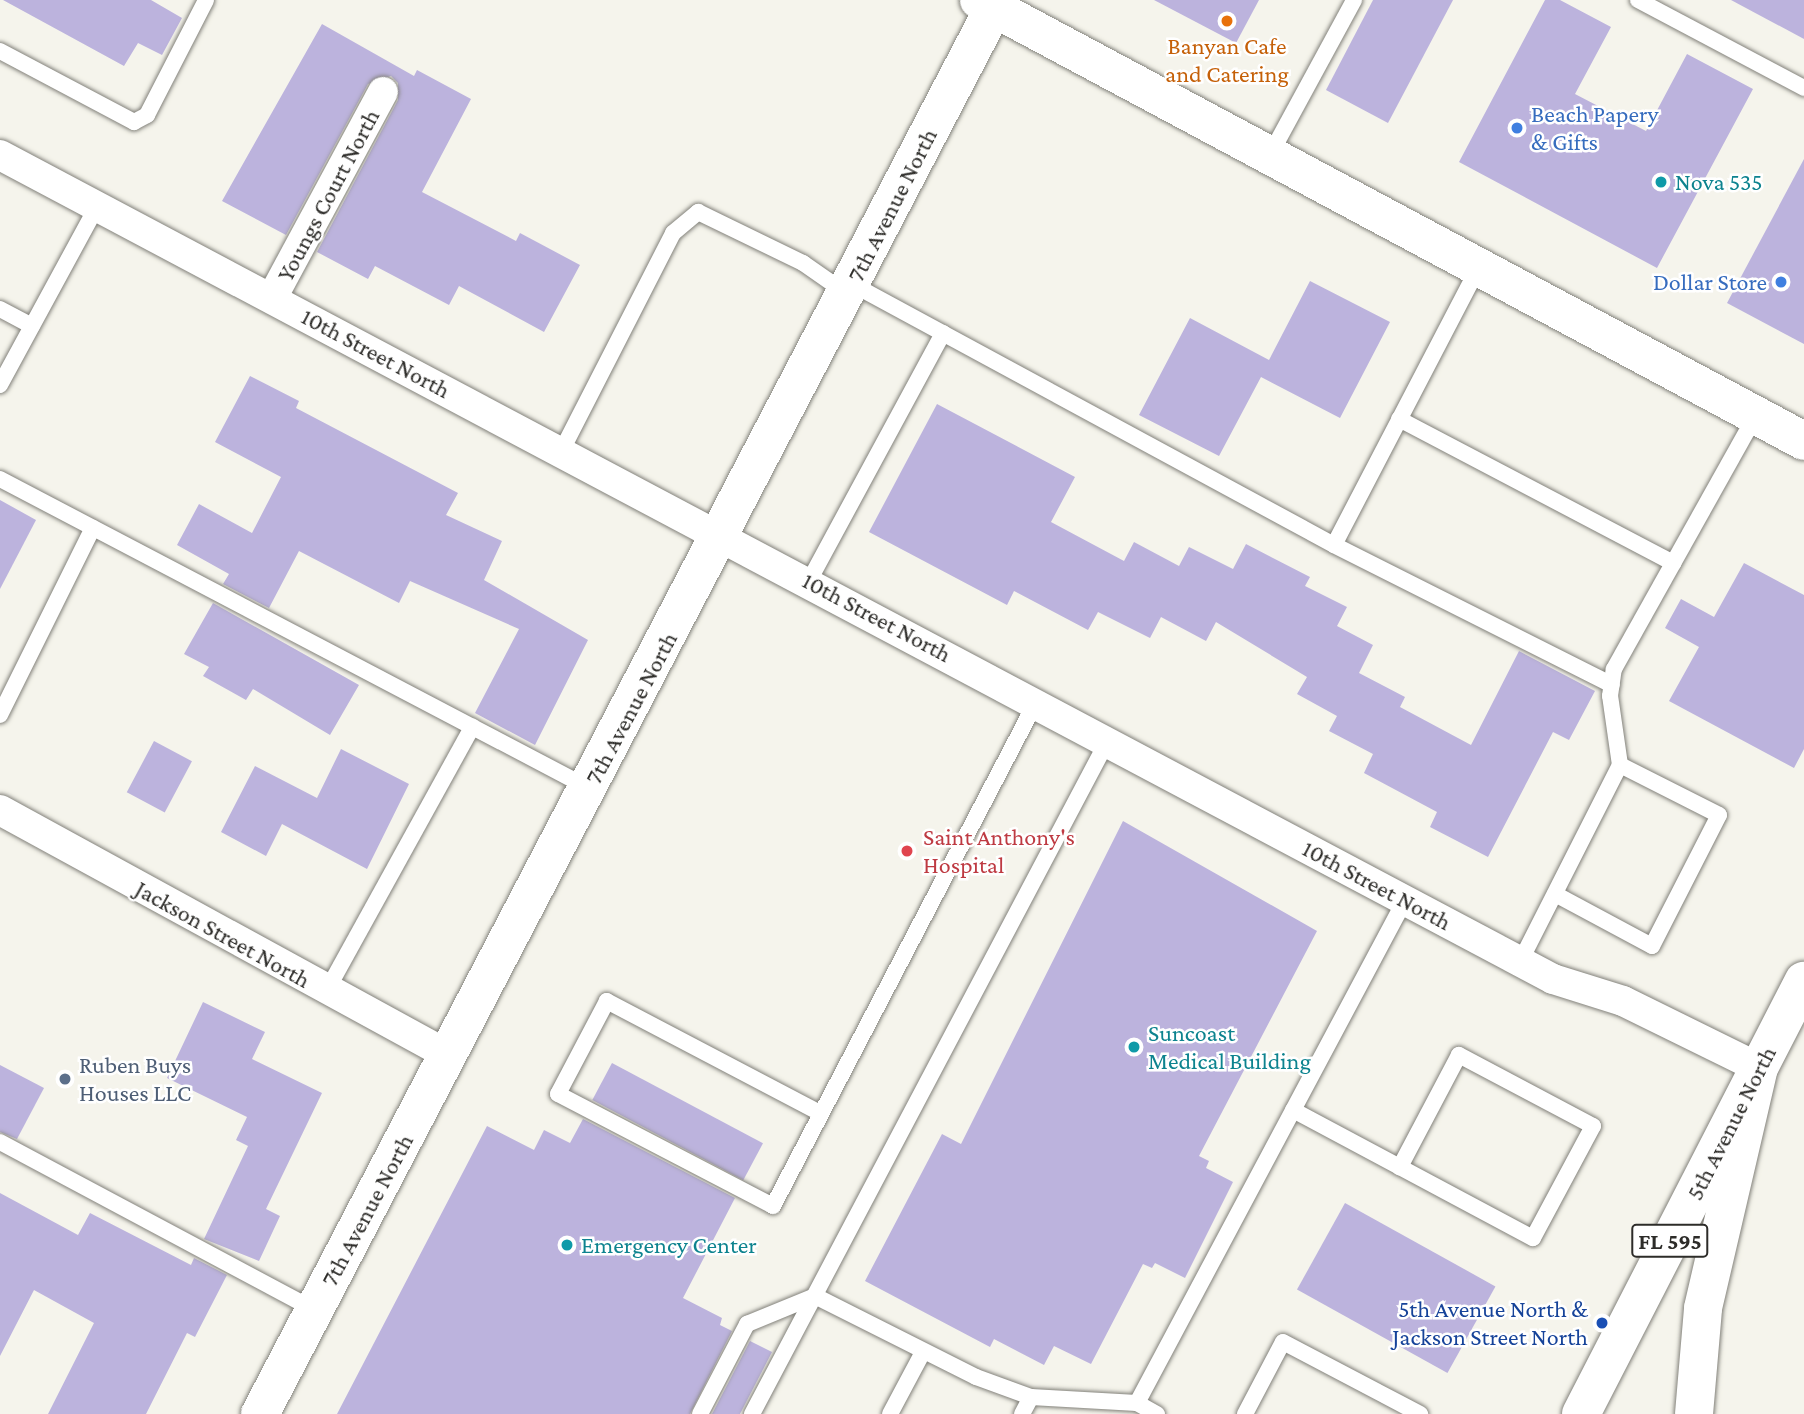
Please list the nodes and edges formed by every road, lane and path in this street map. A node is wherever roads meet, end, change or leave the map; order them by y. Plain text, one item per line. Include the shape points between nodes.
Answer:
1 (206, 0) edge
2 (1354, 0) edge
3 (1638, 0) edge
4 (990, 3) edge
5 (0, 51) edge
6 (1804, 88) edge
7 (383, 92) dead end
8 (0, 155) edge
9 (1270, 156) junction
10 (97, 206) junction
11 (1479, 267) junction
12 (849, 288) junction
13 (272, 298) junction
14 (0, 309) edge
15 (32, 326) junction
16 (943, 333) junction
17 (0, 386) edge
18 (1756, 415) junction
19 (1399, 419) junction
20 (1804, 441) edge
21 (562, 450) junction
22 (0, 480) edge
23 (93, 528) junction
24 (722, 535) junction
25 (1334, 545) junction
26 (1673, 563) junction
27 (809, 581) junction
28 (1612, 685) junction
29 (1036, 702) junction
30 (0, 715) edge
31 (472, 727) junction
32 (1108, 740) junction
33 (1620, 765) junction
34 (589, 788) junction
35 (0, 810) edge
36 (1555, 894) junction
37 (1405, 900) junction
38 (1520, 962) junction
39 (1804, 981) edge
40 (326, 992) junction
41 (448, 1055) junction
42 (1759, 1068) junction
43 (1293, 1110) junction
44 (820, 1113) junction
45 (0, 1142) edge
46 (1399, 1167) junction
47 (815, 1296) junction
48 (315, 1310) junction
49 (923, 1352) junction
50 (1031, 1397) junction
51 (1137, 1403) junction
52 (260, 1414) edge
53 (700, 1414) edge
54 (752, 1414) edge
55 (890, 1414) edge
56 (1022, 1414) edge
57 (1157, 1414) edge
58 (1245, 1414) edge
59 (1420, 1414) edge
60 (1581, 1414) edge
61 (1693, 1414) edge

1 - 5 lane via 146,115 134,122
2 - 9 lane
3 - 6 lane
4 - 9 main road
4 - 12 main road, 7th Avenue North
7 - 13 street, Youngs Court North
8 - 10 street, 10th Street North
9 - 11 main road
10 - 13 street, 10th Street North
10 - 15 lane
11 - 18 main road
11 - 19 lane
12 - 16 lane
12 - 21 lane via 698,212 673,233
12 - 24 main road, 7th Avenue North
13 - 21 street, 10th Street North
14 - 15 lane
15 - 17 lane
16 - 25 lane
16 - 27 lane
18 - 20 main road
18 - 26 lane
19 - 25 lane
19 - 26 lane
21 - 24 street, 10th Street North
22 - 23 lane
23 - 30 lane
23 - 31 lane
24 - 27 street, 10th Street North
24 - 34 main road, 7th Avenue North
25 - 28 lane
26 - 28 lane
27 - 29 street, 10th Street North
28 - 33 lane
29 - 32 street, 10th Street North
29 - 44 lane
31 - 34 lane
31 - 40 lane
32 - 37 street, 10th Street North
32 - 47 lane
33 - 36 lane
33 - 36 lane via 1719,815 1713,827 1652,946
34 - 41 main road, 7th Avenue North
35 - 40 street, Jackson Street North
36 - 38 lane
37 - 38 street, 10th Street North
37 - 43 lane
38 - 42 street, 10th Street North via 1623,1001
39 - 42 main road, 5th Avenue North / FL 595
40 - 41 street, Jackson Street North
41 - 48 main road, 7th Avenue North
42 - 60 main road, 5th Avenue North / FL 595
42 - 61 main road via 1703,1308
43 - 46 lane
43 - 51 lane
44 - 44 lane via 607,1002 558,1094 773,1206
45 - 48 lane
46 - 46 lane via 1533,1238 1593,1126 1459,1055
47 - 49 lane
47 - 53 lane via 747,1324
47 - 54 lane
48 - 52 main road, 7th Avenue North
49 - 50 lane
49 - 55 lane
50 - 51 lane
50 - 56 lane
51 - 57 lane
58 - 59 lane via 1283,1342

